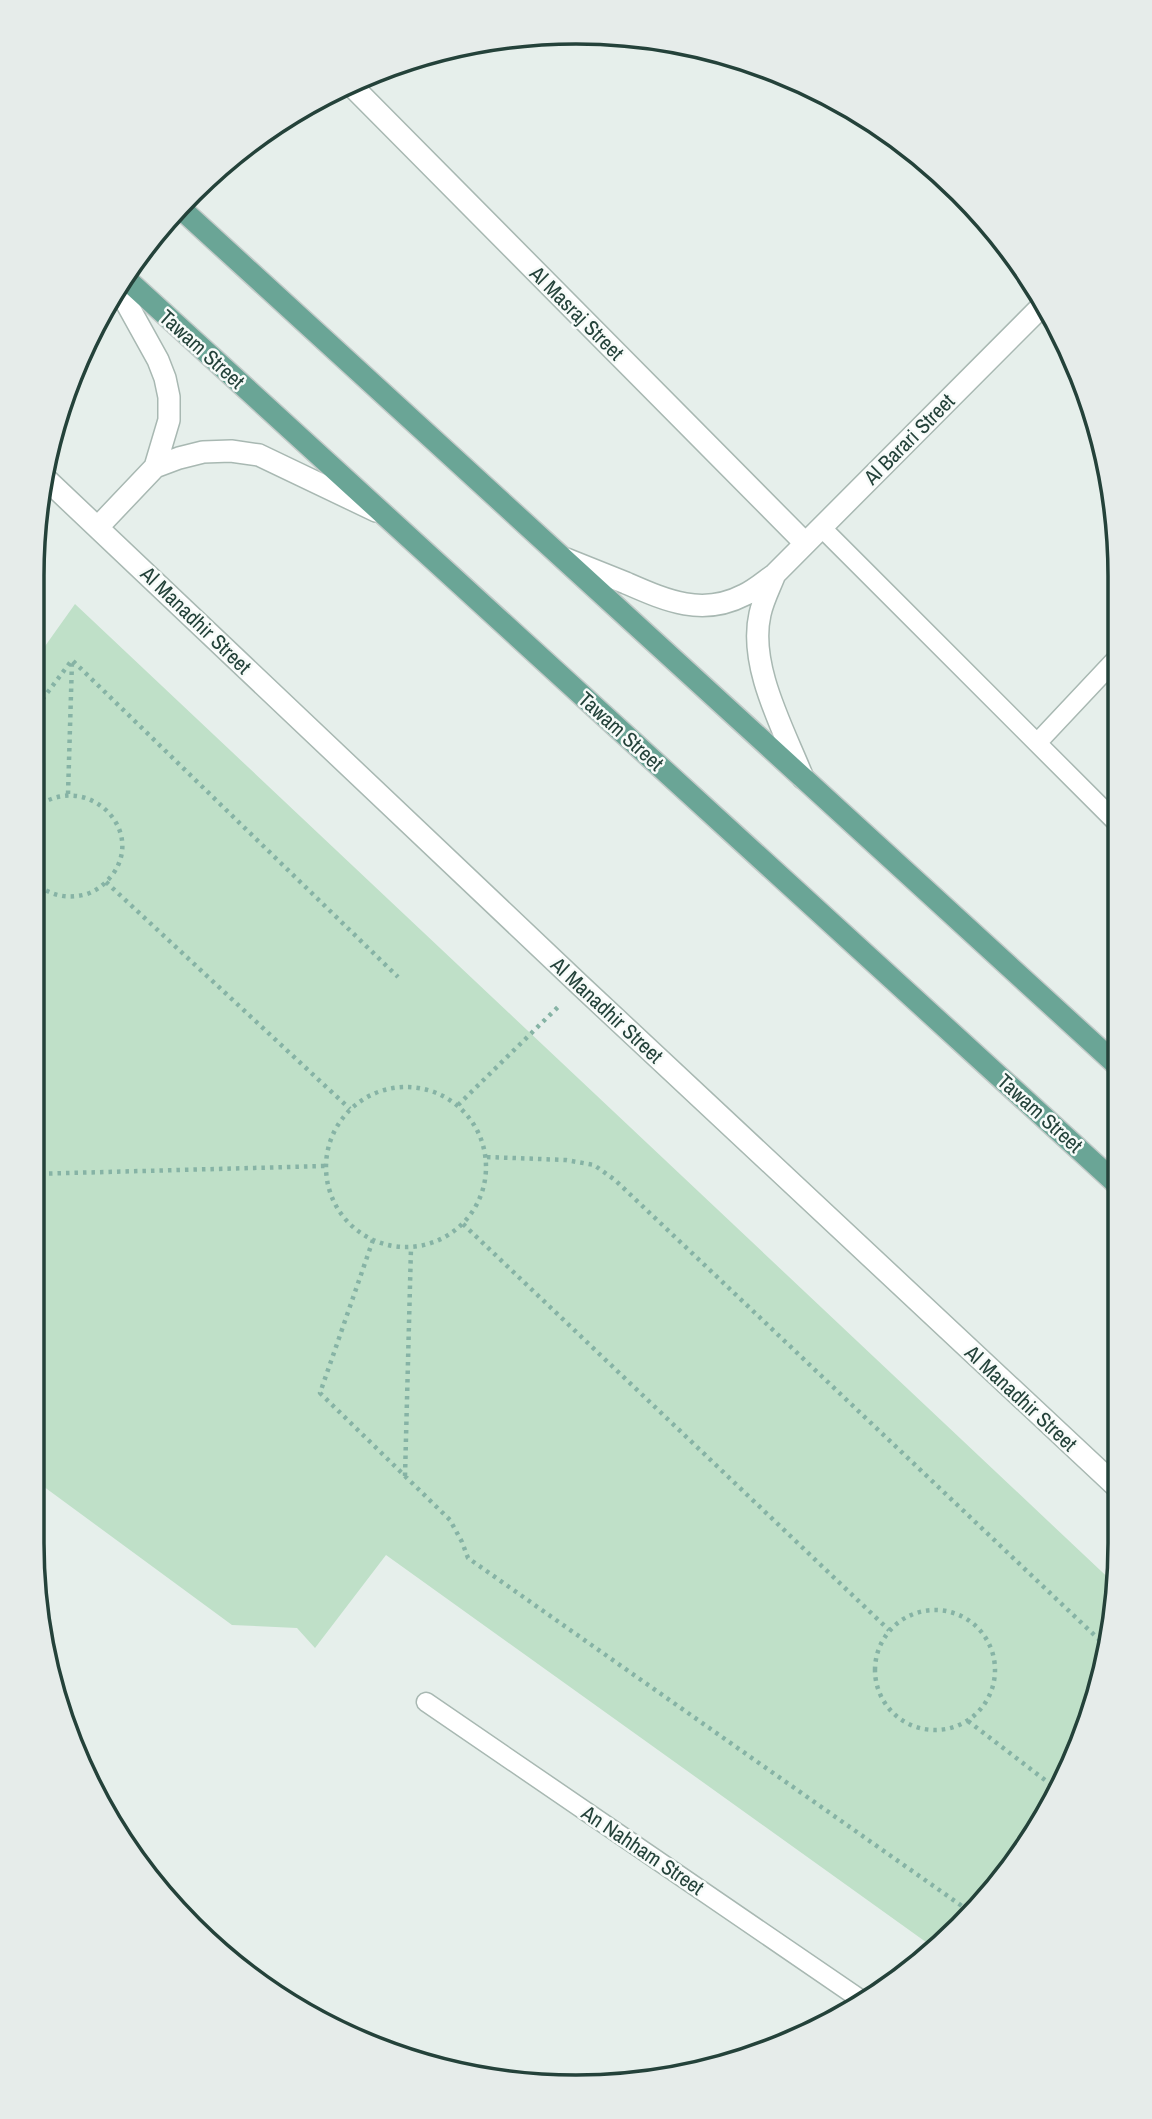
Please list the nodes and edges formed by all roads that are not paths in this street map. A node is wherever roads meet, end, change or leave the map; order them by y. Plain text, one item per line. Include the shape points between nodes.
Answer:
1 (357, 91) edge
2 (187, 214) edge
3 (131, 283) edge
4 (123, 297) edge
5 (1037, 311) edge
6 (155, 467) junction
7 (52, 484) edge
8 (384, 514) junction
9 (99, 527) junction
10 (821, 527) junction
11 (805, 543) junction
12 (562, 557) junction
13 (775, 574) junction
14 (1108, 668) edge
15 (1038, 742) junction
16 (803, 778) junction
17 (1108, 814) edge
18 (1108, 1057) edge
19 (1108, 1176) edge
20 (1108, 1479) edge
21 (426, 1702) dead end
22 (855, 1996) edge

1 - 11 street, Al Masraj Street
2 - 12 main road
3 - 8 main road, Tawam Street
4 - 6 street via 158,359 169,397 169,420
5 - 10 street, Al Barari Street
6 - 8 street via 203,452 259,455
6 - 9 street
7 - 9 street, Al Manadhir Street
8 - 19 main road, Tawam Street
9 - 20 street, Al Manadhir Street
10 - 11 street, Al Barari Street
10 - 15 lane
11 - 13 street, Al Barari Street
12 - 13 street, Al Barari Street via 671,602 690,605 745,595
12 - 16 main road
13 - 16 street, Al Barari Street via 760,613 758,654
14 - 15 lane
15 - 17 lane
16 - 18 main road
21 - 22 lane, An Nahham Street

